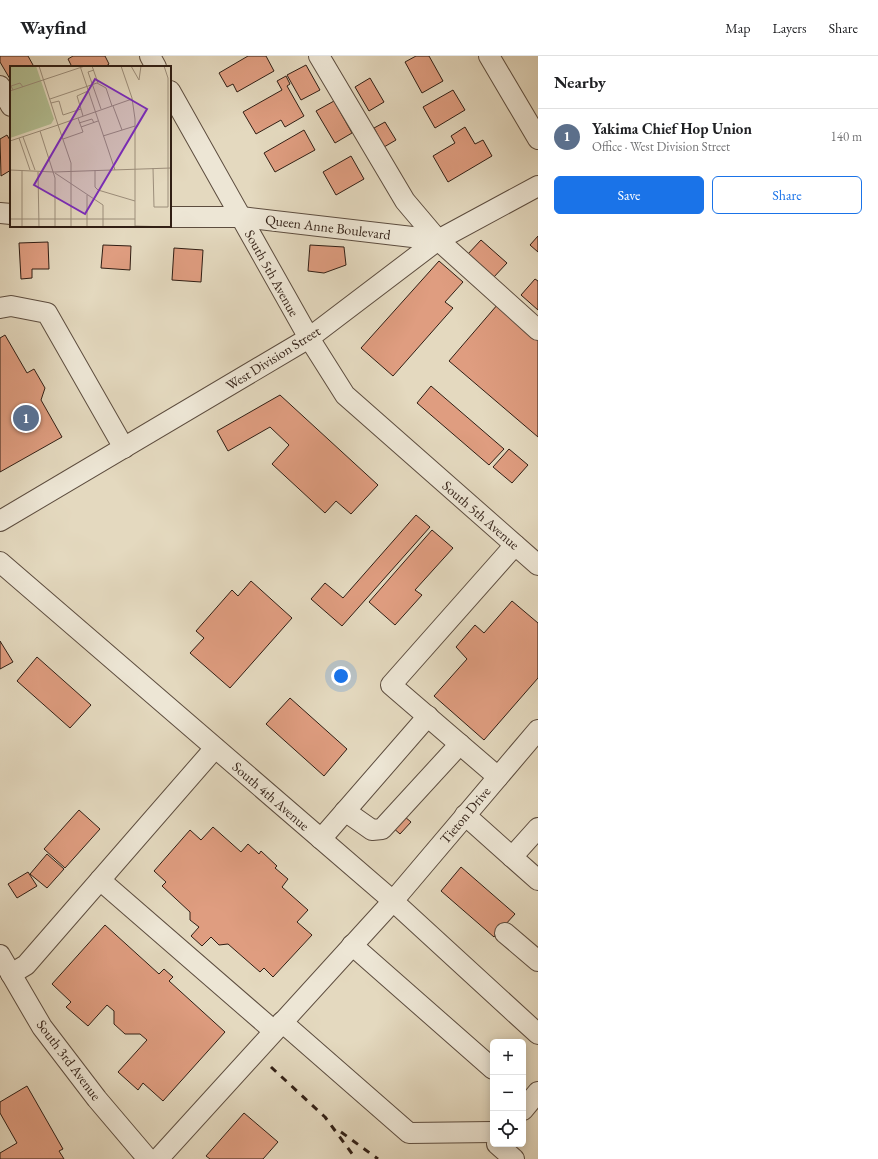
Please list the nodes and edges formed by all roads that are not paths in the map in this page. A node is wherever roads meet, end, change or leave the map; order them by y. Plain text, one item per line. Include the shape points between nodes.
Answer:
1 (150, 56) edge
2 (319, 56) edge
3 (490, 56) edge
4 (155, 66) edge
5 (0, 86) edge
6 (171, 94) edge
7 (10, 104) edge
8 (538, 139) edge
9 (538, 186) edge
10 (0, 213) edge
11 (10, 214) edge
12 (171, 217) edge
13 (241, 217) junction
14 (438, 240) junction
15 (0, 308) edge
16 (538, 330) edge
17 (309, 338) junction
18 (124, 448) junction
19 (0, 521) edge
20 (515, 545) junction
21 (0, 562) edge
22 (538, 565) edge
23 (428, 716) junction
24 (538, 730) edge
25 (460, 744) junction
26 (215, 748) junction
27 (498, 777) junction
28 (345, 810) junction
29 (465, 815) junction
30 (538, 828) edge
31 (321, 839) junction
32 (512, 857) junction
33 (100, 880) junction
34 (538, 880) edge
35 (392, 901) junction
36 (505, 933) dead end
37 (352, 945) junction
38 (0, 955) edge
39 (538, 962) edge
40 (11, 974) junction
41 (278, 1027) junction
42 (537, 1030) edge
43 (490, 1066) edge
44 (490, 1137) edge
45 (502, 1147) edge
46 (148, 1159) edge
47 (158, 1159) edge
48 (514, 1159) edge

1 - 4 street
2 - 14 street via 405,202
3 - 8 street
5 - 7 street
6 - 13 street, South 5th Avenue
9 - 14 street, West Division Street
10 - 11 street
12 - 13 street, Queen Anne Boulevard
13 - 14 street, Queen Anne Boulevard
13 - 17 street, South 5th Avenue
14 - 16 street
14 - 17 street, West Division Street
15 - 18 street via 11,306 47,313
17 - 18 street, West Division Street
17 - 20 street, South 5th Avenue via 345,395
18 - 19 street, West Division Street
20 - 22 street, South 5th Avenue
20 - 23 street via 391,685
21 - 26 street, South 4th Avenue
23 - 25 street
23 - 28 street
24 - 27 street, Tieton Drive
25 - 27 street
25 - 28 street via 382,829 372,830
26 - 31 street, South 4th Avenue
26 - 33 street
27 - 29 street, Tieton Drive
28 - 31 street
29 - 32 street
29 - 35 street, Tieton Drive
30 - 32 street
31 - 35 street, South 4th Avenue
32 - 34 street
33 - 40 street via 26,965
33 - 41 street
35 - 37 street, Tieton Drive
35 - 42 street, South 4th Avenue
36 - 39 street
37 - 41 street, Tieton Drive
37 - 43 street
38 - 40 street, South 3rd Avenue
40 - 46 street, South 3rd Avenue via 42,1027 97,1099
41 - 44 street via 409,1134
41 - 47 street, Tieton Drive
45 - 48 street

